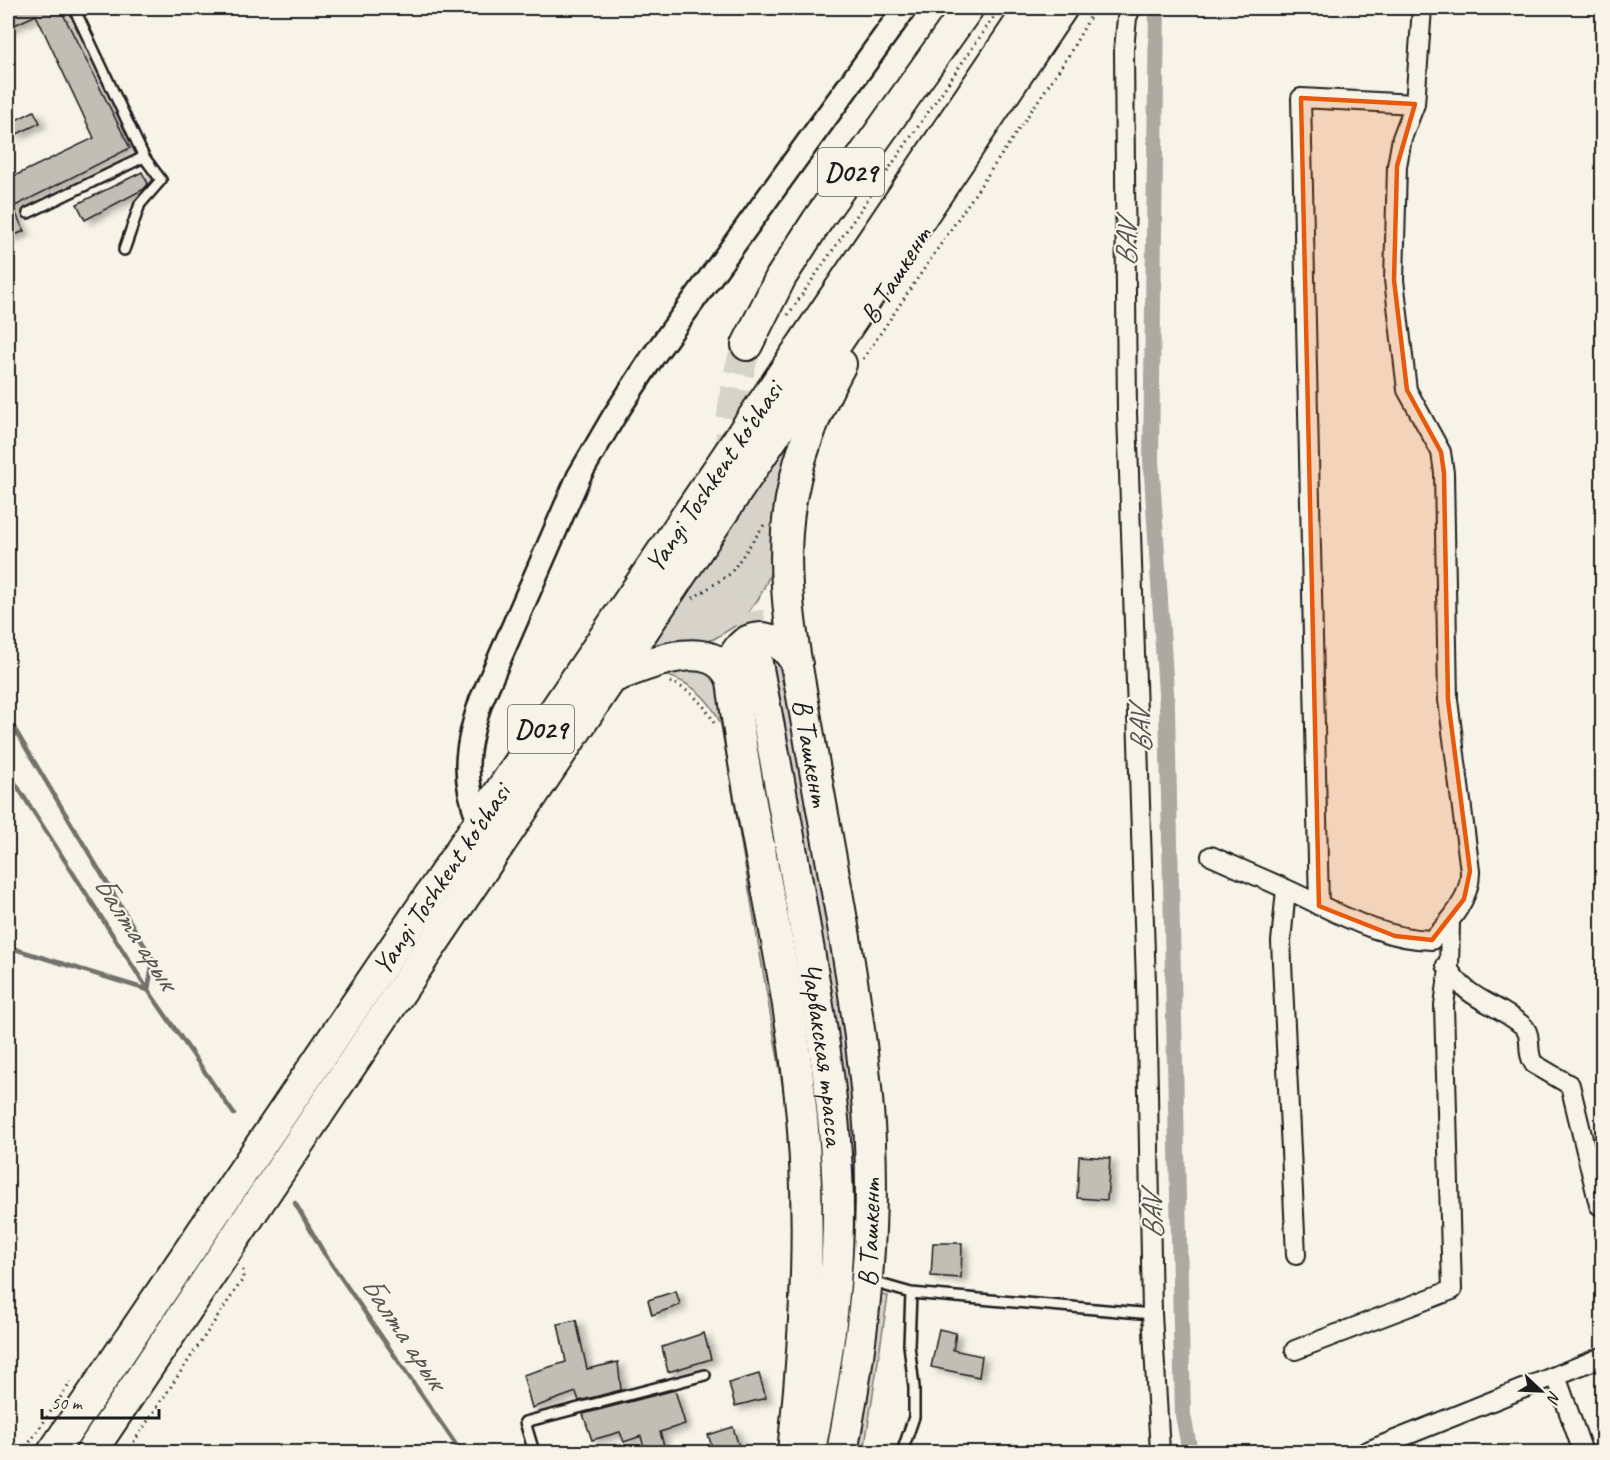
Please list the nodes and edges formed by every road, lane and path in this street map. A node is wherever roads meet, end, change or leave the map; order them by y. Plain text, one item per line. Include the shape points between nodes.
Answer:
1 (74, 8) edge
2 (904, 8) edge
3 (968, 8) edge
4 (1030, 8) edge
5 (1062, 8) edge
6 (1095, 8) edge
7 (1131, 8) edge
8 (1422, 8) edge
9 (998, 100) junction
10 (1415, 104) junction
11 (144, 157) junction
12 (28, 213) dead end
13 (124, 250) dead end
14 (747, 345) tunnel mouth
15 (859, 364) dead end
16 (789, 519) junction
17 (689, 601) dead end
18 (756, 658) tunnel mouth
19 (797, 665) junction
20 (612, 678) junction
21 (731, 678) junction
22 (666, 681) dead end
23 (717, 730) dead end
24 (479, 821) junction
25 (1211, 856) dead end
26 (1286, 889) junction
27 (1318, 906) junction
28 (1450, 921) junction
29 (1432, 940) junction
30 (1449, 969) junction
31 (1599, 1205) dead end
32 (1296, 1255) dead end
33 (243, 1266) dead end
34 (868, 1280) junction
35 (911, 1293) junction
36 (1152, 1314) junction
37 (1295, 1350) dead end
38 (1602, 1356) edge
39 (705, 1375) dead end
40 (1556, 1376) junction
41 (53, 1452) edge
42 (91, 1452) edge
43 (127, 1452) edge
44 (534, 1452) edge
45 (792, 1452) edge
46 (810, 1452) edge
47 (843, 1452) edge
48 (902, 1452) edge
49 (1160, 1452) edge
50 (1365, 1452) edge
51 (1583, 1452) edge

1 - 11 lane
2 - 24 street via 652,358 579,476 472,726 466,776
3 - 14 highway, D029 via 817,221 781,277
4 - 24 highway, Yangi Toshkent ko‘chasi / D029
5 - 9 highway, Yangi Toshkent ko‘chasi / D029
6 - 15 path via 1067,58
7 - 36 street via 1124,49 1126,413 1146,971
8 - 10 street
9 - 16 highway, В Ташкент / D029 via 830,383 799,466
9 - 20 highway, Yangi Toshkent ko‘chasi / D029
10 - 27 street via 1301,98
10 - 28 street via 1396,166 1394,280 1407,390 1441,452 1444,473 1448,699 1471,880
11 - 12 lane
11 - 13 lane via 161,180 141,204
16 - 17 path via 768,522 730,574
16 - 19 highway, В Ташкент / D029 via 787,579
18 - 46 highway, Чарвакская трасса via 819,1009 836,1153 834,1299 828,1357
19 - 21 highway via 782,644 759,638 736,652
19 - 34 highway, В Ташкент / D029 via 866,1085 872,1173
20 - 21 highway via 650,663 701,654 721,664
20 - 42 highway, Yangi Toshkent ko‘chasi / D029
21 - 45 highway via 792,1030 804,1139 807,1291
22 - 23 path via 698,700
24 - 41 highway, Yangi Toshkent ko‘chasi / D029
25 - 26 street
26 - 27 street
26 - 32 street via 1281,942
27 - 29 street via 1395,936
28 - 29 street
28 - 30 street
29 - 30 street
30 - 31 street via 1463,989 1523,1026 1529,1039 1530,1059 1570,1085
30 - 37 street via 1444,1005 1452,1290
33 - 43 path via 243,1279
34 - 35 lane
34 - 47 highway, В Ташкент / D029
35 - 36 lane
35 - 48 lane via 909,1345 914,1417
36 - 49 street
38 - 40 street
39 - 44 lane via 525,1422
40 - 50 street
40 - 51 street

